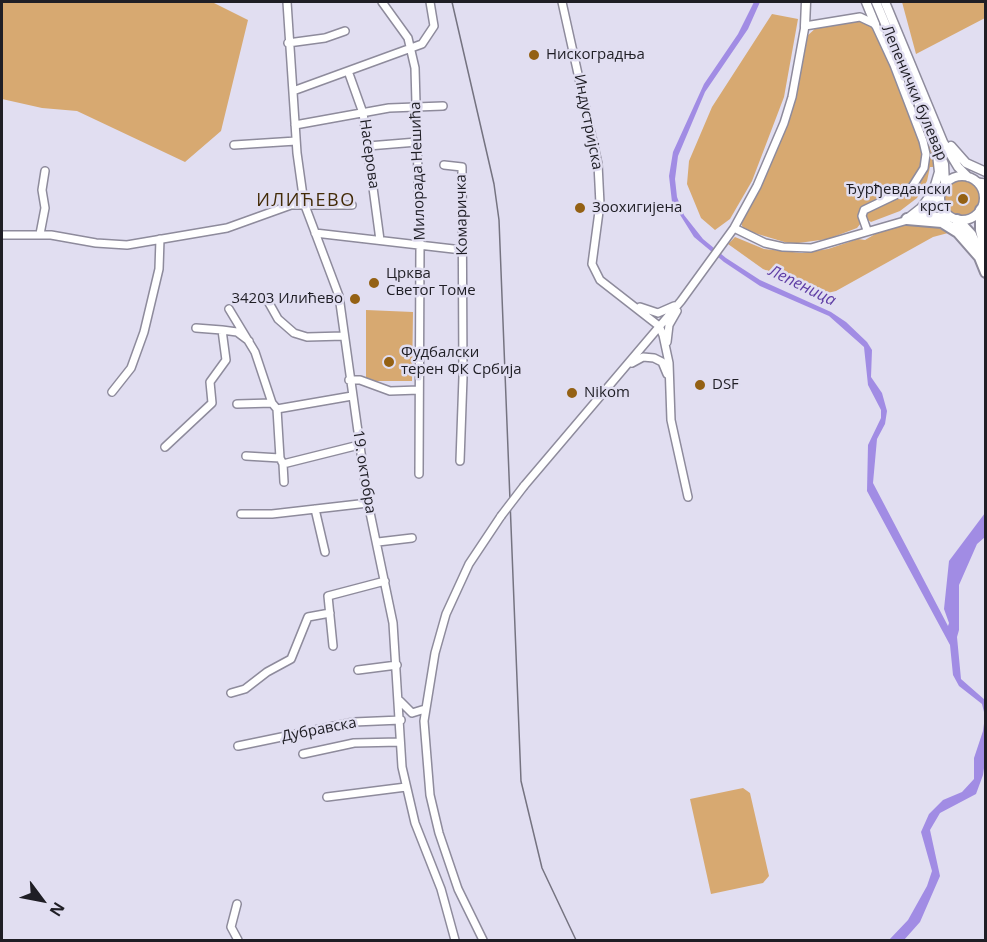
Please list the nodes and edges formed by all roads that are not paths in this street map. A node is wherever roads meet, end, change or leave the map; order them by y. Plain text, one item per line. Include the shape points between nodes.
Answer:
1 (287, 2) edge
2 (382, 2) edge
3 (430, 2) edge
4 (562, 2) edge
5 (806, 2) edge
6 (866, 2) edge
7 (876, 2) edge
8 (885, 2) edge
9 (875, 24) junction
10 (805, 26) junction
11 (345, 30) dead end
12 (288, 43) junction
13 (409, 48) junction
14 (348, 71) junction
15 (292, 92) junction
16 (416, 106) junction
17 (443, 106) dead end
18 (363, 113) junction
19 (295, 125) junction
20 (940, 134) junction
21 (296, 141) junction
22 (417, 142) junction
23 (234, 145) dead end
24 (369, 146) junction
25 (936, 147) junction
26 (444, 165) dead end
27 (45, 171) dead end
28 (986, 172) edge
29 (969, 177) junction
30 (981, 183) edge
31 (943, 188) junction
32 (304, 203) junction
33 (984, 204) edge
34 (352, 205) dead end
35 (907, 219) junction
36 (955, 219) junction
37 (734, 228) junction
38 (867, 230) junction
39 (315, 233) junction
40 (40, 234) junction
41 (2, 235) edge
42 (160, 238) junction
43 (380, 240) junction
44 (420, 245) junction
45 (462, 250) junction
46 (982, 254) edge
47 (986, 273) edge
48 (693, 286) junction
49 (681, 301) junction
50 (269, 303) dead end
51 (633, 305) junction
52 (230, 309) dead end
53 (643, 313) junction
54 (659, 326) junction
55 (196, 328) dead end
56 (222, 330) junction
57 (344, 336) junction
58 (648, 339) junction
59 (249, 341) junction
60 (667, 351) junction
61 (627, 366) junction
62 (349, 380) junction
63 (669, 380) junction
64 (419, 390) junction
65 (112, 392) dead end
66 (352, 396) junction
67 (237, 404) dead end
68 (275, 406) junction
69 (359, 445) junction
70 (165, 447) dead end
71 (246, 456) dead end
72 (281, 461) junction
73 (460, 461) dead end
74 (419, 474) dead end
75 (284, 482) dead end
76 (688, 497) dead end
77 (368, 503) junction
78 (315, 509) junction
79 (241, 514) dead end
80 (412, 538) dead end
81 (378, 542) junction
82 (325, 552) dead end
83 (385, 581) junction
84 (330, 613) junction
85 (333, 646) dead end
86 (397, 665) junction
87 (358, 670) dead end
88 (231, 693) dead end
89 (425, 709) junction
90 (405, 714) junction
91 (424, 734) junction
92 (400, 742) junction
93 (238, 746) dead end
94 (303, 754) dead end
95 (406, 788) junction
96 (327, 797) dead end
97 (237, 904) dead end
98 (238, 940) edge
99 (455, 940) edge
100 (483, 940) edge

1 - 12 street, 19. октобра
2 - 13 street, Милорада Нешића via 408,38
3 - 13 street via 432,32 422,44
4 - 51 street, Индустријска via 598,164 600,204 592,264 600,280
5 - 10 main road
6 - 9 main road
7 - 25 main road, Лепенички булевар
8 - 20 main road, Лепенички булевар
9 - 10 street via 860,17
9 - 38 street via 894,64 926,154 924,168 912,187 864,210
10 - 37 street via 784,123
11 - 12 street via 325,38
12 - 15 street, 19. октобра
13 - 14 street
13 - 16 street, Милорада Нешића via 415,68
14 - 15 street
14 - 18 street, Насерова
15 - 19 street, 19. октобра
16 - 17 street
16 - 18 street
16 - 22 street, Милорада Нешића
18 - 19 street
18 - 24 street, Насерова
19 - 21 street, 19. октобра
20 - 28 main road via 964,161
20 - 29 main road, Лепенички булевар via 958,167
21 - 23 street
21 - 32 street, 19. октобра
22 - 24 street
22 - 44 street, Милорада Нешића
24 - 43 street, Насерова
25 - 31 main road, Лепенички булевар via 946,170
25 - 35 main road via 939,172 933,192
26 - 45 street, Комаричка via 462,167
27 - 40 street
29 - 30 main road
29 - 31 main road via 954,178
30 - 33 main road
31 - 35 street via 925,211
31 - 36 main road via 942,207
32 - 34 street
32 - 39 street, 19. октобра
32 - 42 street via 227,228
33 - 36 main road via 970,219
33 - 46 highway
35 - 36 street via 934,214
35 - 38 street
35 - 46 highway via 942,222
36 - 46 highway
37 - 38 street via 783,248 811,248
37 - 48 street
39 - 43 street
39 - 57 street, 19. октобра via 339,296
40 - 41 street
40 - 42 street via 113,245
42 - 65 street via 159,269 144,332 131,368
43 - 44 street
44 - 45 street
44 - 64 street, Милорада Нешића
45 - 73 street, Комаричка
46 - 47 highway
48 - 49 street
48 - 60 street via 672,318
49 - 51 street via 658,313
49 - 54 street
50 - 57 street via 278,319 294,333 307,337
51 - 53 street, Индустријска
52 - 59 street
53 - 54 street, Индустријска
53 - 58 street via 651,331
54 - 58 street
54 - 60 street
55 - 56 street
56 - 59 street via 237,332
56 - 70 street via 226,360 210,382 212,404
57 - 62 street, 19. октобра
58 - 61 street
59 - 68 street
60 - 63 street
61 - 63 street via 643,357 654,358 665,367
61 - 89 street, bridge via 524,486 469,564 446,614
62 - 64 street via 360,380 390,392
62 - 66 street, 19. октобра
63 - 76 street via 671,420
64 - 74 street, Милорада Нешића
66 - 68 street
66 - 69 street, 19. октобра
67 - 68 street
68 - 72 street
69 - 72 street
69 - 77 street, 19. октобра
71 - 72 street
72 - 75 street
77 - 78 street
77 - 81 street, 19. октобра
78 - 79 street
78 - 82 street
80 - 81 street
81 - 83 street, 19. октобра
83 - 84 street via 328,596
83 - 86 street, 19. октобра
84 - 85 street
84 - 88 street via 308,617 291,658 245,689
86 - 87 street
86 - 90 street, 19. октобра
89 - 90 street, Дубравска
89 - 91 street
90 - 91 street
90 - 92 street, 19. октобра
90 - 93 street, Дубравска
91 - 100 street via 430,795 439,833 458,889
92 - 94 street via 354,743
92 - 95 street, 19. октобра
95 - 96 street
95 - 99 street, 19. октобра
97 - 98 street via 231,927

